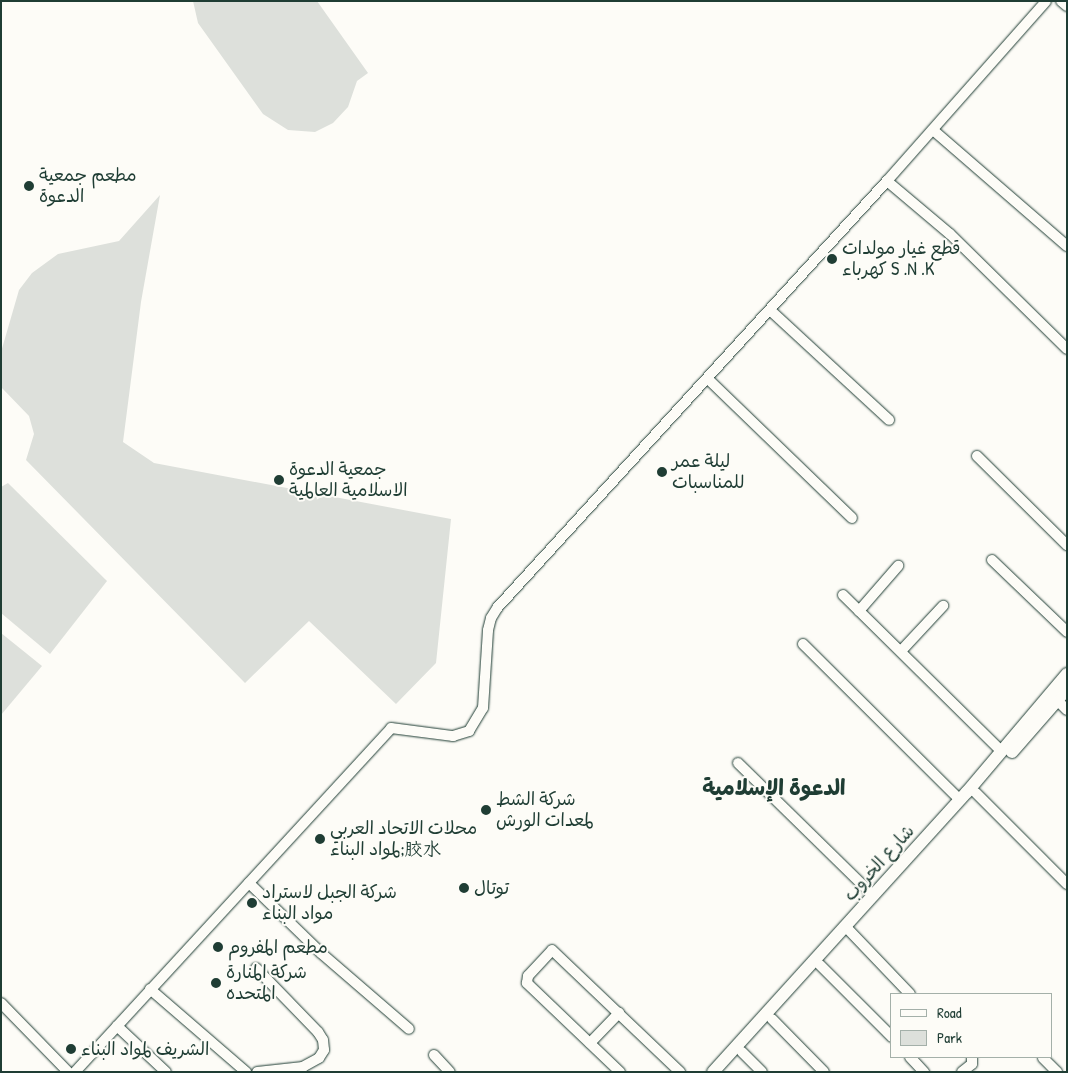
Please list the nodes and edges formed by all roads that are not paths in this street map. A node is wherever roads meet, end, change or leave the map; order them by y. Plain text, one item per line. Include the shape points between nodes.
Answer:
1 (1046, 1) edge
2 (1061, 1) edge
3 (1067, 6) edge
4 (933, 130) junction
5 (888, 181) junction
6 (1067, 246) edge
7 (770, 310) junction
8 (1067, 349) edge
9 (708, 379) junction
10 (889, 420) dead end
11 (977, 456) dead end
12 (852, 518) dead end
13 (1067, 545) edge
14 (992, 560) dead end
15 (898, 566) dead end
16 (843, 595) dead end
17 (943, 606) dead end
18 (859, 611) junction
19 (1067, 632) edge
20 (803, 644) dead end
21 (901, 652) junction
22 (1067, 674) edge
23 (1067, 690) edge
24 (1057, 700) junction
25 (1067, 710) edge
26 (1002, 751) junction
27 (738, 763) dead end
28 (976, 792) junction
29 (960, 800) junction
30 (249, 883) junction
31 (1067, 884) edge
32 (873, 895) junction
33 (847, 930) junction
34 (820, 965) junction
35 (256, 968) dead end
36 (150, 990) junction
37 (909, 993) edge
38 (1, 1003) edge
39 (619, 1012) junction
40 (772, 1019) junction
41 (116, 1026) junction
42 (409, 1029) dead end
43 (890, 1035) edge
44 (590, 1043) junction
45 (742, 1052) junction
46 (434, 1055) dead end
47 (911, 1058) edge
48 (972, 1058) edge
49 (1043, 1058) dead end
50 (68, 1072) edge
51 (75, 1072) edge
52 (166, 1072) edge
53 (246, 1072) edge
54 (257, 1072) edge
55 (450, 1072) edge
56 (620, 1072) edge
57 (680, 1072) edge
58 (712, 1072) edge
59 (724, 1072) edge
60 (762, 1072) edge
61 (824, 1072) edge
62 (924, 1072) edge
63 (962, 1072) edge
64 (1056, 1072) edge

1 - 4 street
2 - 3 street
4 - 5 street
4 - 6 street
5 - 7 street
5 - 8 street via 950,234
7 - 9 street
7 - 10 street
9 - 12 street
9 - 30 street via 490,618 482,708 469,731 453,736 391,728
11 - 13 street
14 - 19 street
15 - 18 street
16 - 18 street
17 - 21 street
18 - 21 street
20 - 29 street
21 - 26 street
22 - 26 main road, شارع الخروب
23 - 24 main road, شارع الخروب
24 - 25 street
24 - 28 main road, شارع الخروب
26 - 29 main road, شارع الخروب
27 - 32 street
28 - 31 street
28 - 33 main road, شارع الخروب
29 - 32 main road, شارع الخروب
30 - 36 street
30 - 42 street via 321,953
32 - 33 main road, شارع الخروب
33 - 34 main road, شارع الخروب
33 - 37 street
33 - 58 main road, شارع الخروب
34 - 40 main road, شارع الخروب
34 - 43 street
35 - 54 street via 318,1032 324,1050 302,1068
36 - 41 street
36 - 53 street
38 - 50 street
39 - 44 street
39 - 44 street via 556,951 551,951 528,976 527,983
39 - 57 street
40 - 45 main road, شارع الخروب
40 - 61 street
41 - 51 street
41 - 52 street
44 - 56 street
45 - 59 main road, شارع الخروب
45 - 60 street
46 - 55 street
47 - 62 street
48 - 63 street via 972,1064
49 - 64 street

